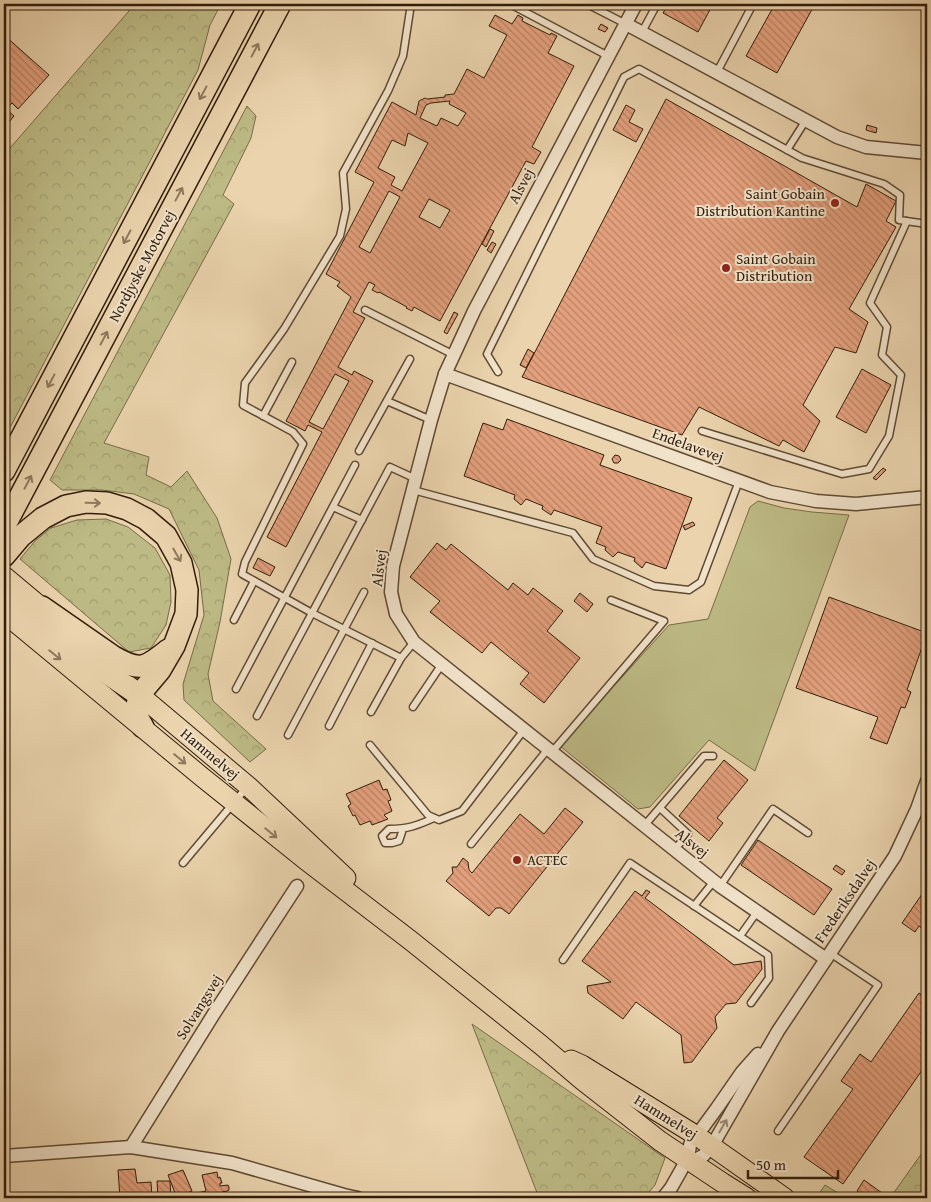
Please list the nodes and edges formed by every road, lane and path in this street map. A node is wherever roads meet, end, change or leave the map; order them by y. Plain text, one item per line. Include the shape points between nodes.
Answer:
1 (250, 4) edge
2 (280, 4) edge
3 (412, 4) edge
4 (510, 4) edge
5 (587, 4) edge
6 (636, 4) edge
7 (657, 4) edge
8 (753, 4) edge
9 (626, 24) junction
10 (642, 32) junction
11 (608, 56) junction
12 (717, 72) junction
13 (806, 120) junction
14 (787, 150) junction
15 (927, 153) edge
16 (907, 221) junction
17 (927, 224) edge
18 (365, 310) dead end
19 (454, 355) junction
20 (410, 359) dead end
21 (292, 362) dead end
22 (498, 372) dead end
23 (446, 374) junction
24 (387, 401) junction
25 (264, 416) junction
26 (431, 420) junction
27 (702, 431) dead end
28 (360, 451) dead end
29 (355, 465) dead end
30 (4, 471) edge
31 (740, 481) junction
32 (414, 485) junction
33 (927, 496) edge
34 (333, 506) junction
35 (362, 520) junction
36 (10, 530) edge
37 (4, 556) edge
38 (4, 576) edge
39 (254, 581) junction
40 (364, 592) dead end
41 (284, 598) junction
42 (4, 600) edge
43 (611, 600) dead end
44 (42, 607) junction
45 (4, 613) edge
46 (312, 613) junction
47 (234, 620) dead end
48 (344, 629) junction
49 (414, 642) junction
50 (372, 643) junction
51 (174, 646) junction
52 (401, 658) junction
53 (442, 664) junction
54 (236, 689) dead end
55 (139, 695) junction
56 (413, 707) dead end
57 (371, 712) dead end
58 (257, 716) dead end
59 (329, 726) dead end
60 (142, 727) junction
61 (524, 730) junction
62 (288, 735) dead end
63 (370, 745) dead end
64 (550, 751) junction
65 (713, 756) dead end
66 (927, 781) edge
67 (248, 786) junction
68 (233, 802) junction
69 (660, 808) junction
70 (434, 818) junction
71 (644, 826) junction
72 (403, 829) dead end
73 (808, 833) dead end
74 (471, 844) dead end
75 (674, 850) junction
76 (183, 863) dead end
77 (717, 884) junction
78 (297, 886) dead end
79 (694, 906) junction
80 (758, 912) junction
81 (740, 936) junction
82 (410, 940) junction
83 (828, 956) junction
84 (563, 960) dead end
85 (751, 1003) dead end
86 (778, 1031) junction
87 (541, 1045) junction
88 (778, 1131) dead end
89 (131, 1147) junction
90 (697, 1150) junction
91 (4, 1156) edge
92 (358, 1198) edge
93 (663, 1198) edge
94 (747, 1198) edge
95 (764, 1198) edge
96 (785, 1198) edge

1 -> 30 highway, Nordjyske Motorvej
36 -> 2 highway, Nordjyske Motorvej
3 - 25 lane via 404,56 343,173 346,209 340,236 284,329 244,383 244,404
4 - 11 lane
5 - 9 lane
6 - 9 street, Alsvej
7 - 10 lane
8 - 12 lane
9 - 10 street
9 - 11 street, Alsvej
10 - 12 street
11 - 19 street, Alsvej
12 - 13 street
13 - 14 lane
13 - 15 street via 837,137 866,147
14 - 16 lane via 802,158 884,184 900,195 899,220
14 - 22 lane via 639,69 624,77 486,354
16 - 17 lane
16 - 27 lane via 870,303 887,327 882,355 901,375 889,436 869,468 842,474
18 - 19 lane
19 - 23 street, Alsvej
20 - 24 lane
21 - 25 lane
23 - 26 street, Alsvej
23 - 31 street, Endelavevej
24 - 26 lane
24 - 28 lane
25 - 39 lane via 293,432 303,444 245,562 242,574
26 - 32 street, Alsvej
29 - 34 lane
31 - 32 lane via 701,582 689,590 654,586 593,559 574,533
31 - 33 street, Endelavevej via 770,492 816,501 856,504
32 - 35 lane via 390,467
32 - 49 street, Alsvej via 393,566 391,592 396,614
34 - 35 lane
34 - 41 lane
35 - 46 lane
36 - 37 highway
36 -> 51 highway via 66,506 86,502 107,503 146,519 166,536 182,563 187,590 186,614
38 - 44 main road, Hammelvej
39 - 41 lane
39 - 47 lane
40 - 48 lane
41 - 46 lane
41 - 54 lane
42 - 55 highway
43 - 64 lane via 664,621
44 - 51 highway via 114,657 135,667 153,662
44 - 55 main road, Hammelvej
45 -> 60 main road, Hammelvej
46 - 48 lane
46 - 58 lane
48 - 50 lane
48 - 62 lane
49 - 52 lane
49 - 53 street, Alsvej
50 - 52 lane
50 - 59 lane
51 - 55 highway via 160,670
52 - 57 lane
53 - 56 lane
53 - 61 street, Alsvej
55 - 60 highway via 138,718
55 - 67 main road, Hammelvej
60 -> 68 main road, Hammelvej
61 - 64 street, Alsvej
61 - 70 lane via 462,811 439,820
63 - 70 lane via 428,815
64 - 71 street, Alsvej
64 - 74 lane
65 - 69 lane via 704,756
66 - 83 street, Frederiksdalvej via 895,856
67 - 68 lane
67 - 82 main road, Hammelvej
68 - 76 lane
68 -> 82 main road, Hammelvej
69 - 71 lane
69 - 75 lane via 688,834
70 - 72 lane
71 - 75 street, Alsvej
73 - 77 lane via 773,809
75 - 77 street, Alsvej
77 - 79 lane
77 - 80 street, Alsvej
78 - 89 street, Solvangsvej
79 - 81 lane
79 - 84 lane via 630,863
80 - 81 lane
80 - 83 street, Alsvej
81 - 85 lane via 768,955 769,978
82 - 87 main road, Hammelvej
83 - 86 street, Frederiksdalvej
83 - 88 lane via 878,985
90 -> 86 street, Frederiksdalvej
86 - 90 street, Frederiksdalvej via 742,1072
87 - 90 main road, Hammelvej via 582,1065
87 - 90 main road, Hammelvej via 660,1141
89 - 91 street
89 - 92 street via 232,1163
90 - 93 street
90 - 94 main road, Hammelvej via 722,1183
90 - 95 main road
90 - 96 main road, Hammelvej

